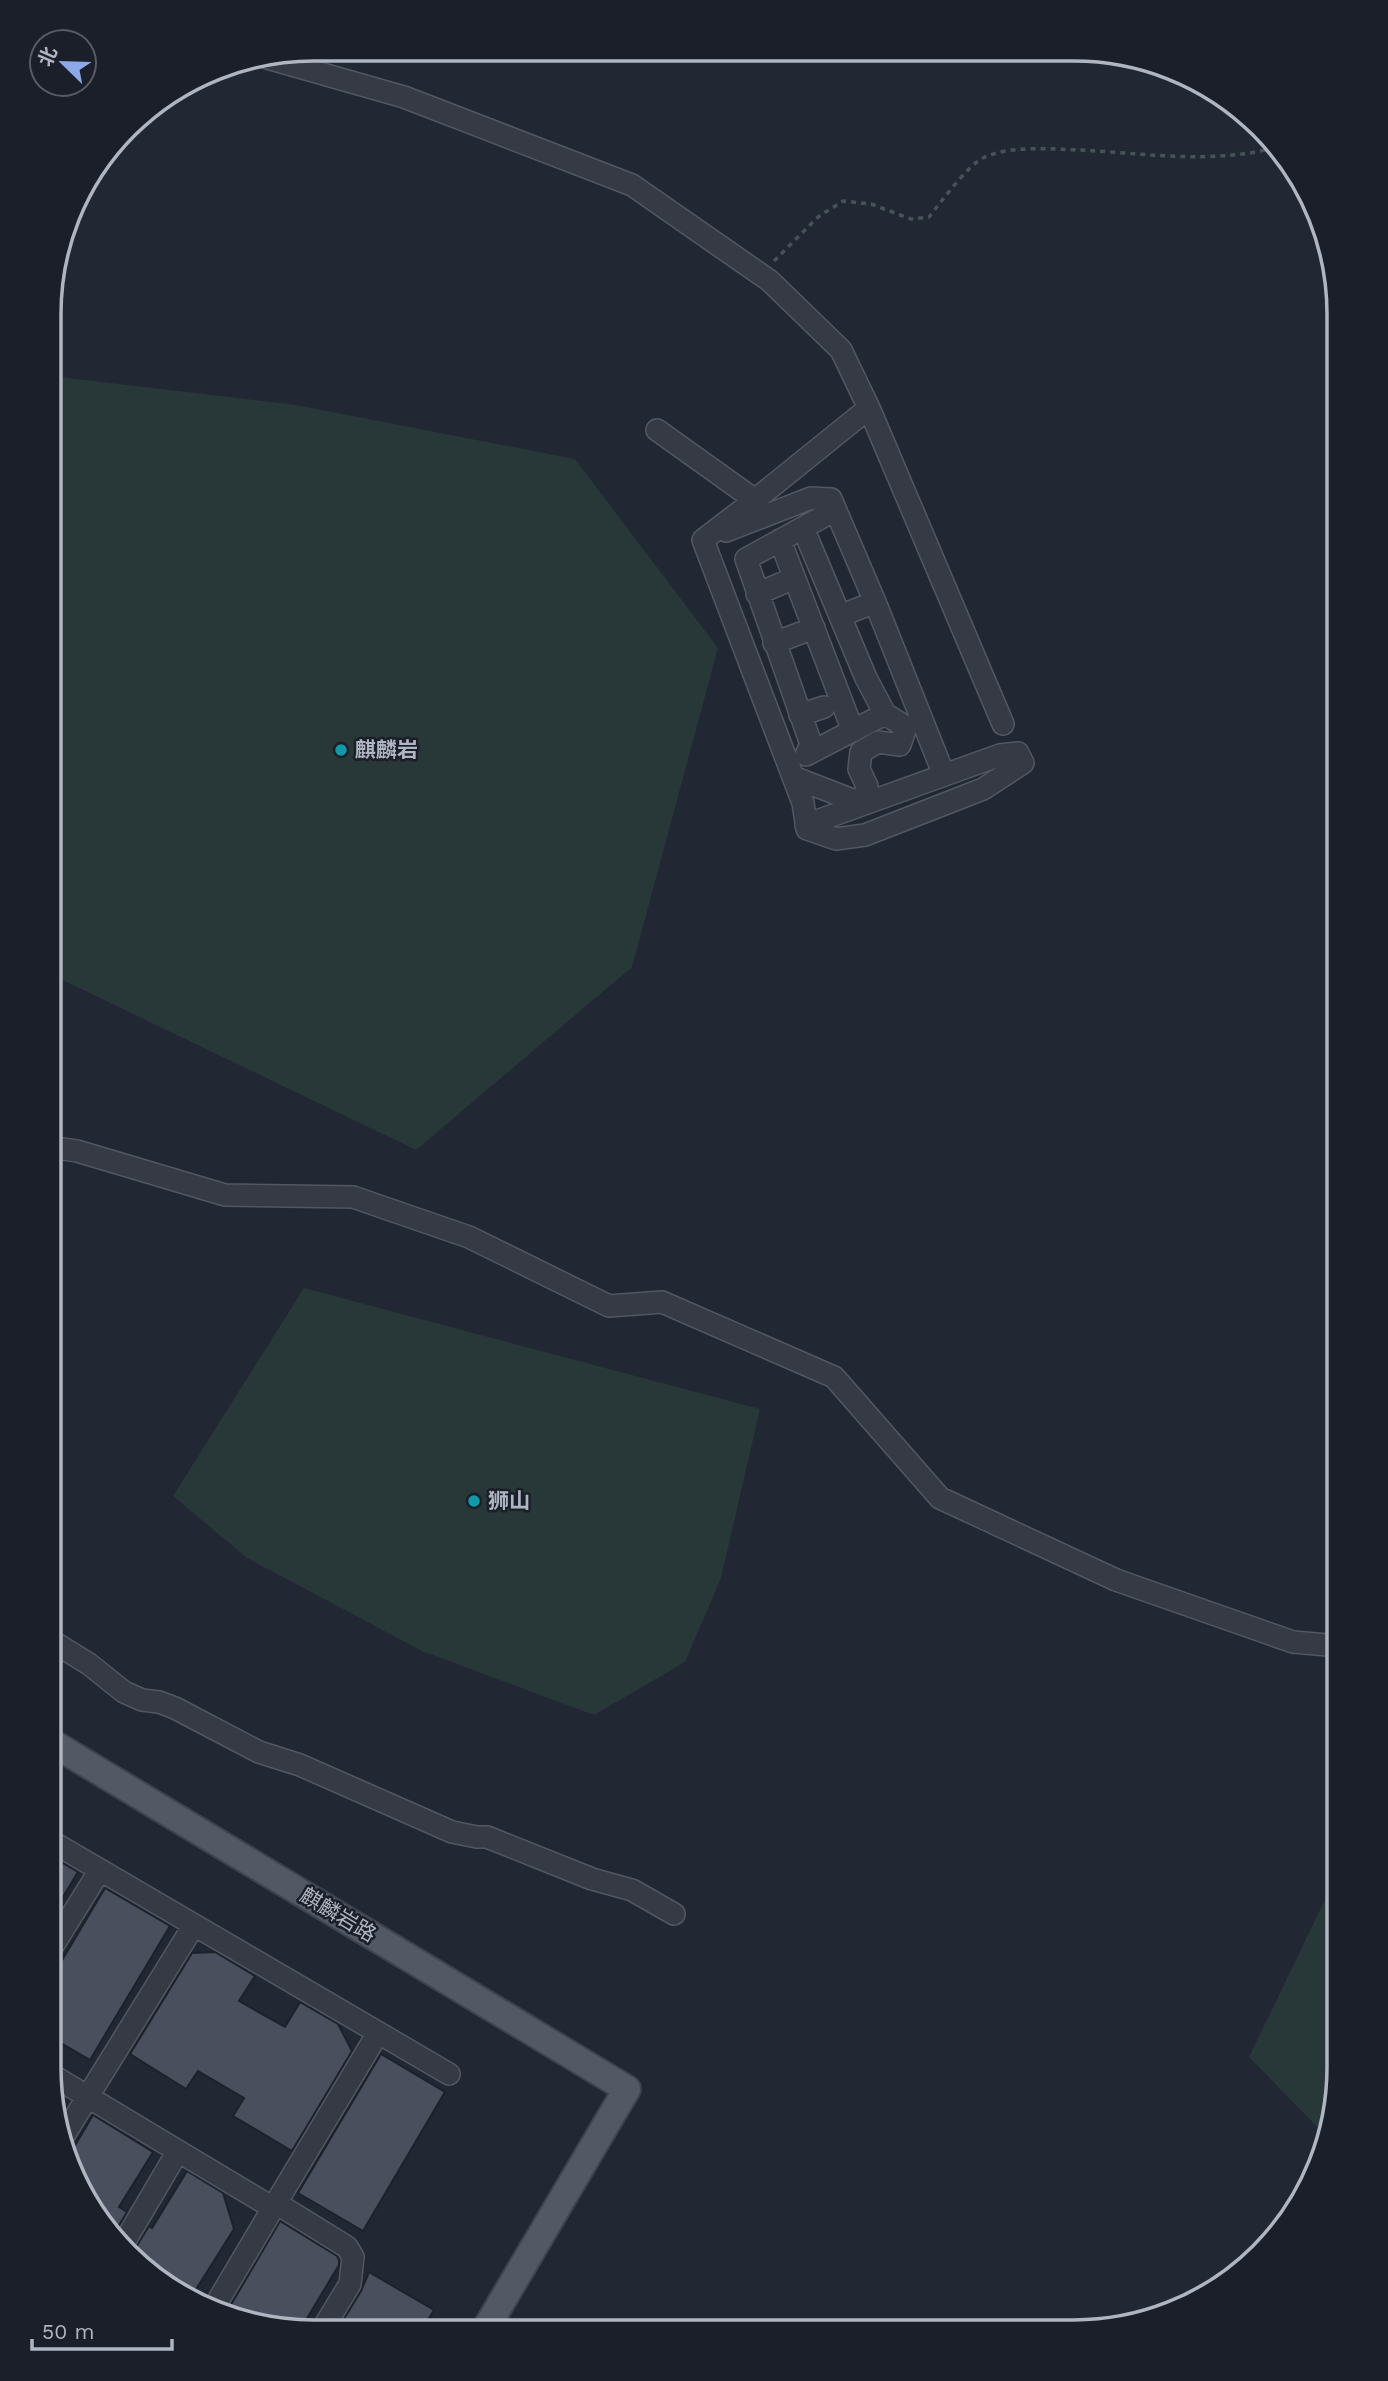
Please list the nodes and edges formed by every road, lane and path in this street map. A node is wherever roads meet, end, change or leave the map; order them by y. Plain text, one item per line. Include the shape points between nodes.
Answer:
1 (284, 63) edge
2 (1266, 150) edge
3 (760, 275) junction
4 (869, 408) junction
5 (657, 430) dead end
6 (831, 499) junction
7 (755, 500) junction
8 (803, 528) junction
9 (703, 540) junction
10 (780, 540) junction
11 (838, 550) dead end
12 (816, 562) junction
13 (794, 578) junction
14 (757, 594) junction
15 (875, 602) junction
16 (840, 616) junction
17 (814, 628) junction
18 (774, 643) junction
19 (837, 689) junction
20 (885, 714) junction
21 (800, 715) junction
22 (1003, 724) dead end
23 (853, 731) junction
24 (944, 775) junction
25 (793, 777) junction
26 (863, 804) junction
27 (806, 825) junction
28 (61, 1149) edge
29 (1327, 1645) edge
30 (61, 1647) edge
31 (61, 1748) edge
32 (61, 1847) edge
33 (100, 1870) junction
34 (674, 1914) dead end
35 (194, 1925) junction
36 (61, 1933) edge
37 (378, 2033) junction
38 (449, 2074) dead end
39 (62, 2081) edge
40 (88, 2096) junction
41 (69, 2127) edge
42 (178, 2151) junction
43 (275, 2206) junction
44 (127, 2237) edge
45 (218, 2300) edge
46 (328, 2320) edge
47 (491, 2320) edge

1 - 3 street via 404,97 632,185
2 - 3 path via 1249,155 1185,156 1015,150 983,158 929,217 911,219 871,204 843,201 818,217
3 - 4 street via 841,350
4 - 7 street
4 - 22 street
5 - 7 street
6 - 8 street via 826,515
6 - 9 street via 811,498
6 - 15 street
7 - 9 street
8 - 10 street
8 - 12 street
9 - 25 street
10 - 13 street
10 - 14 street via 746,559
11 - 12 street
12 - 16 street
13 - 14 street
13 - 17 street
14 - 18 street
15 - 16 street
15 - 24 street
16 - 20 street via 875,674
17 - 18 street
17 - 19 street
18 - 21 street
19 - 21 street
19 - 23 street
20 - 23 street
20 - 26 street via 906,727 900,745 878,742 861,752 859,769 866,786
21 - 23 street via 811,744 806,755
24 - 26 street
24 - 27 street via 1000,755 1018,753 1023,764 983,789 865,835 836,839
25 - 26 street
25 - 27 street
26 - 27 street
28 - 29 street via 225,1195 353,1197 469,1237 609,1306 662,1302 834,1377 940,1498 1116,1580 1293,1642
30 - 34 street via 124,1692 174,1708 259,1752 300,1765 452,1832 487,1837 592,1880 632,1890
31 - 47 main road, 麒麟岩路 via 627,2089
32 - 33 street
33 - 35 street
33 - 36 street
35 - 37 street
35 - 40 street
37 - 38 street
37 - 43 street
39 - 40 street
40 - 41 street
40 - 42 street
42 - 43 street
42 - 44 street
43 - 45 street
43 - 46 street via 347,2247 353,2257 350,2284

